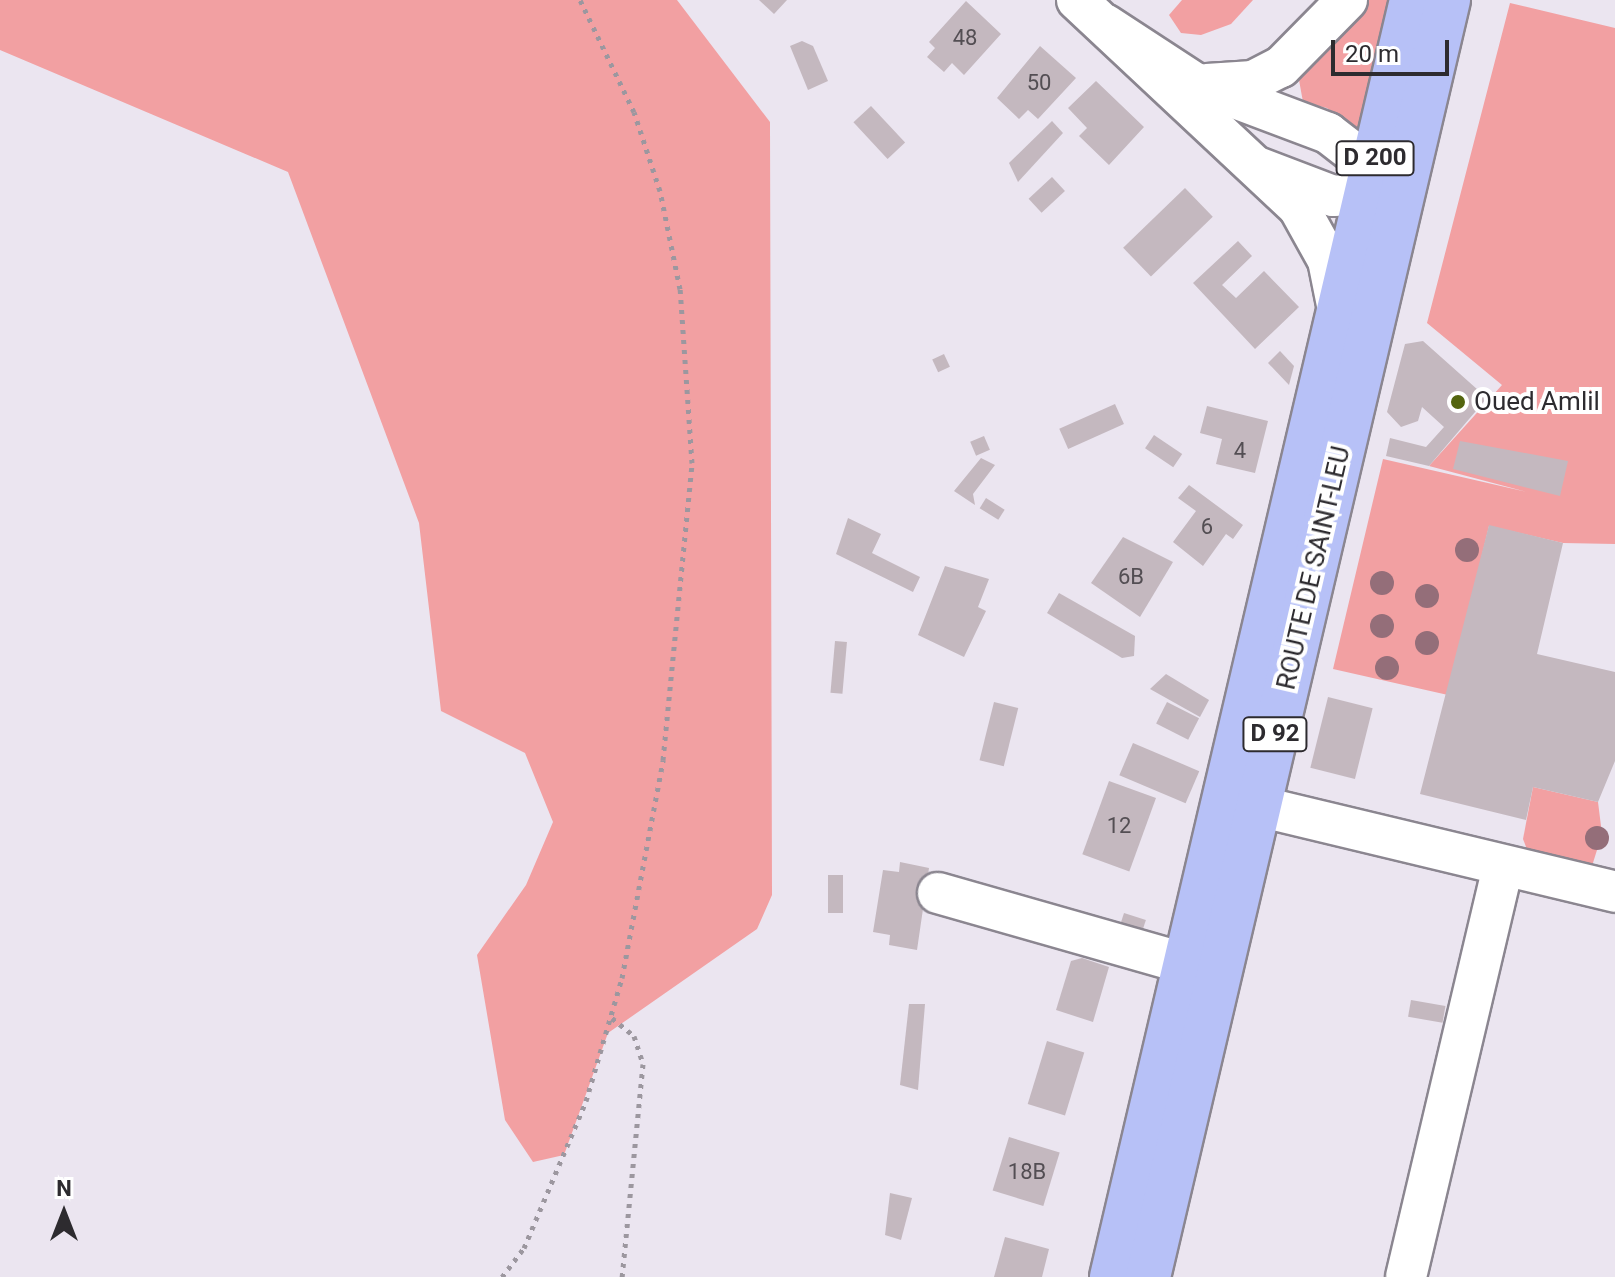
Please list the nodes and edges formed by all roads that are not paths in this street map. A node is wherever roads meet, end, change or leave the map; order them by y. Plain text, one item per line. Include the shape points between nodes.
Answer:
1 (1347, 0) edge
2 (1412, 0) edge
3 (1448, 0) edge
4 (1091, 13) edge
5 (1195, 83) junction
6 (1260, 168) junction
7 (1381, 184) junction
8 (1339, 316) junction
9 (1258, 806) junction
10 (1503, 866) junction
11 (1612, 880) edge
12 (938, 893) dead end
13 (1187, 964) junction
14 (1112, 1277) edge
15 (1148, 1277) edge
16 (1406, 1277) edge

1 - 5 street via 1273,72 1253,81
2 - 7 main road, ROUTE DE SAINT-LEU / D 200
3 - 7 main road, ROUTE DE SAINT-LEU / D 200
4 - 5 street
4 - 6 street
5 - 7 street via 1317,127
6 - 7 street via 1316,192
6 - 8 street via 1320,239
7 - 8 main road, ROUTE DE SAINT-LEU / D 200
7 - 9 main road, ROUTE DE SAINT-LEU / D 92
8 - 13 main road, ROUTE DE SAINT-LEU / D 92
9 - 10 street
9 - 15 main road, ROUTE DE SAINT-LEU / D 92
10 - 11 street
10 - 16 street
12 - 13 street
13 - 14 main road, ROUTE DE SAINT-LEU / D 92

